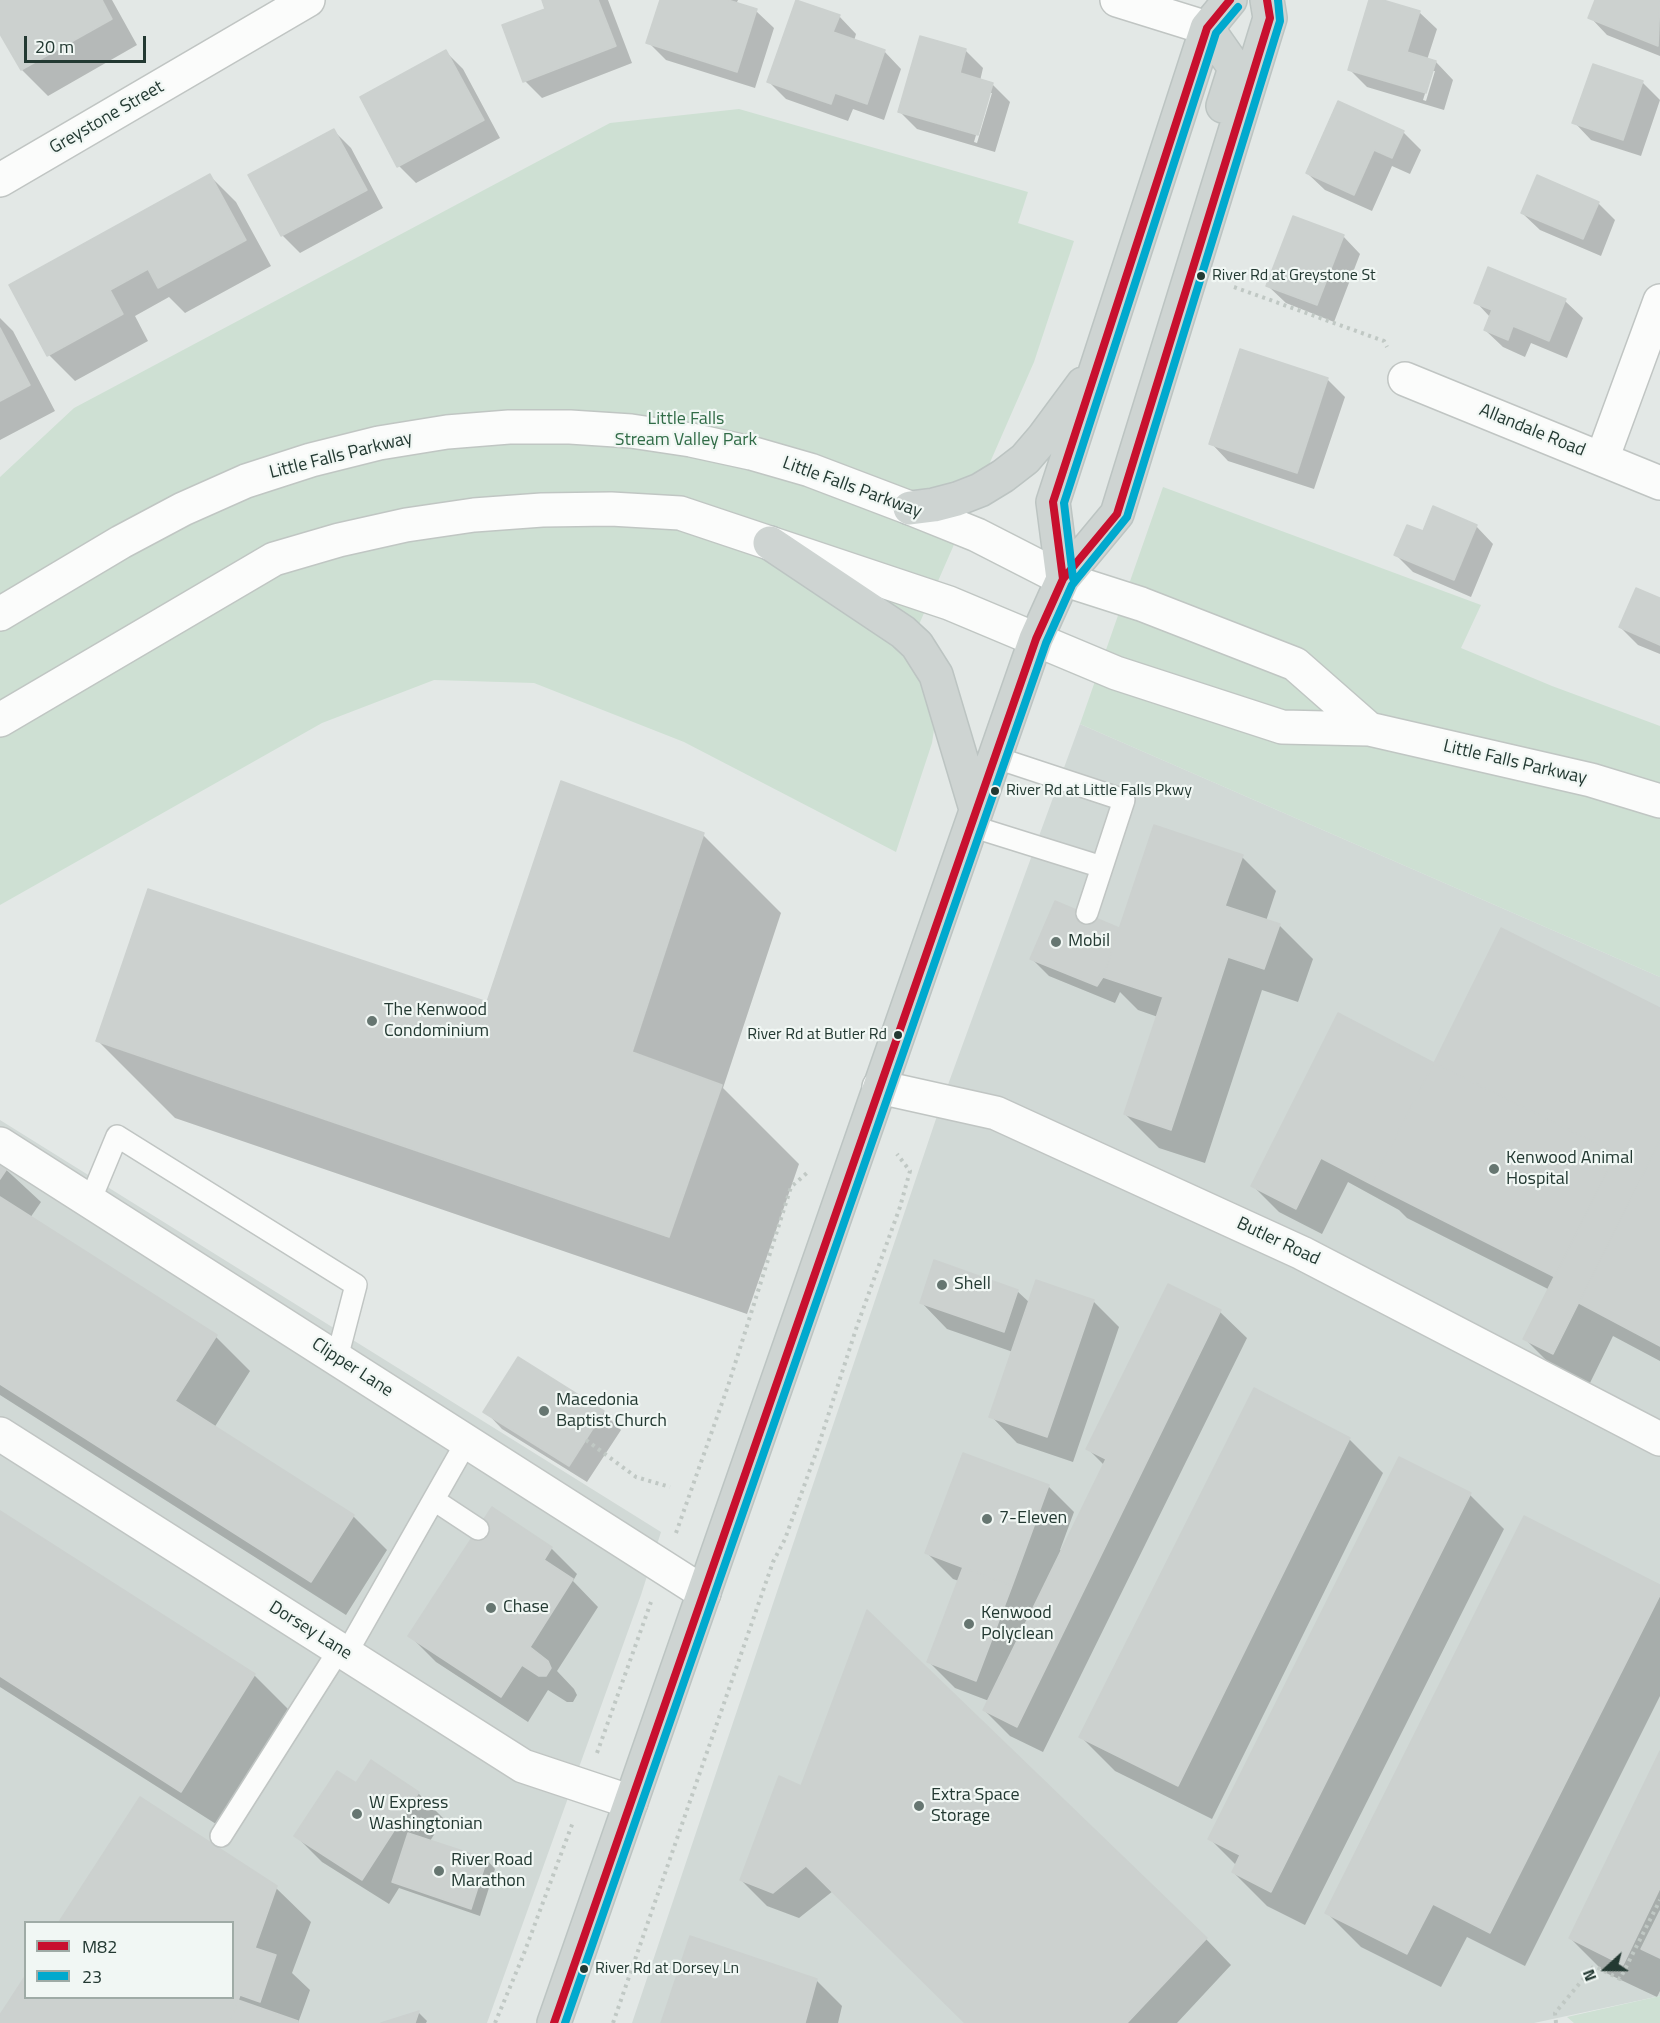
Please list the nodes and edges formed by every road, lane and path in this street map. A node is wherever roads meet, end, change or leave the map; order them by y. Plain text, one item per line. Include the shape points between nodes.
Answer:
1 (308, 0) edge
2 (1117, 0) edge
3 (1230, 0) edge
4 (1267, 0) edge
5 (1207, 28) junction
6 (0, 180) edge
7 (1197, 260) junction
8 (1234, 286) dead end
9 (1660, 301) edge
10 (1100, 360) junction
11 (1405, 379) joint
12 (1602, 459) junction
13 (1660, 483) edge
14 (910, 508) junction
15 (770, 543) junction
16 (1063, 579) junction
17 (0, 614) edge
18 (1036, 639) junction
19 (0, 720) edge
20 (1369, 729) junction
21 (994, 757) junction
22 (1660, 801) edge
23 (974, 817) junction
24 (1102, 867) junction
25 (1087, 913) dead end
26 (879, 1087) junction
27 (0, 1144) edge
28 (817, 1164) dead end
29 (905, 1189) dead end
30 (90, 1201) junction
31 (338, 1358) junction
32 (0, 1434) edge
33 (1660, 1439) edge
34 (586, 1440) dead end
35 (467, 1441) junction
36 (670, 1487) dead end
37 (434, 1500) junction
38 (681, 1518) dead end
39 (478, 1529) dead end
40 (704, 1593) junction
41 (652, 1599) dead end
42 (343, 1652) junction
43 (596, 1756) dead end
44 (631, 1802) junction
45 (221, 1836) dead end
46 (547, 1894) dead end
47 (1660, 1900) edge
48 (495, 2023) edge
49 (554, 2023) edge
50 (613, 2023) edge
51 (1556, 2023) edge

1 - 6 street, Greystone Street
2 - 5 street
3 - 5 main road
4 - 7 main road via 1270,18
5 - 7 main road via 1235,68 1194,200
5 - 10 main road
7 - 16 main road via 1117,514
8 - 11 path via 1384,341
9 - 12 street
10 - 14 main road via 1043,438 1003,476 957,499
10 - 16 main road via 1053,502
11 - 12 street, Allandale Road
12 - 13 street, Allandale Road
14 - 16 street, Little Falls Parkway via 977,535
14 - 17 street, Little Falls Parkway via 800,467 691,440 570,427 447,432 379,443 246,481 121,542
15 - 18 street, Little Falls Parkway via 949,603
15 - 19 street, Little Falls Parkway via 680,513 611,509 474,515 351,537 274,559
15 - 23 main road via 917,645 936,675
16 - 18 main road
16 - 20 street, Little Falls Parkway via 1141,604 1295,664
18 - 20 street, Little Falls Parkway via 1116,673 1282,728
18 - 21 main road
20 - 22 street, Little Falls Parkway via 1591,780
21 - 23 main road
21 - 24 lane via 1124,800
23 - 24 lane
23 - 26 main road
24 - 25 lane
26 - 33 street, Butler Road via 996,1113 1302,1253
26 - 40 main road
27 - 30 street, Clipper Lane
28 - 38 path via 791,1187
29 - 50 path via 817,1450 773,1562
30 - 31 street, Clipper Lane
30 - 31 lane via 117,1136 356,1285
31 - 35 street, Clipper Lane
32 - 42 street, Dorsey Lane
34 - 36 path via 636,1477
35 - 37 lane
35 - 40 street, Clipper Lane
37 - 39 lane
37 - 42 lane
40 - 44 main road
41 - 43 path
42 - 44 street, Dorsey Lane via 523,1766
42 - 45 lane
44 - 49 main road
46 - 48 path
47 - 51 path via 1620,1979 1594,1966 1555,2013

